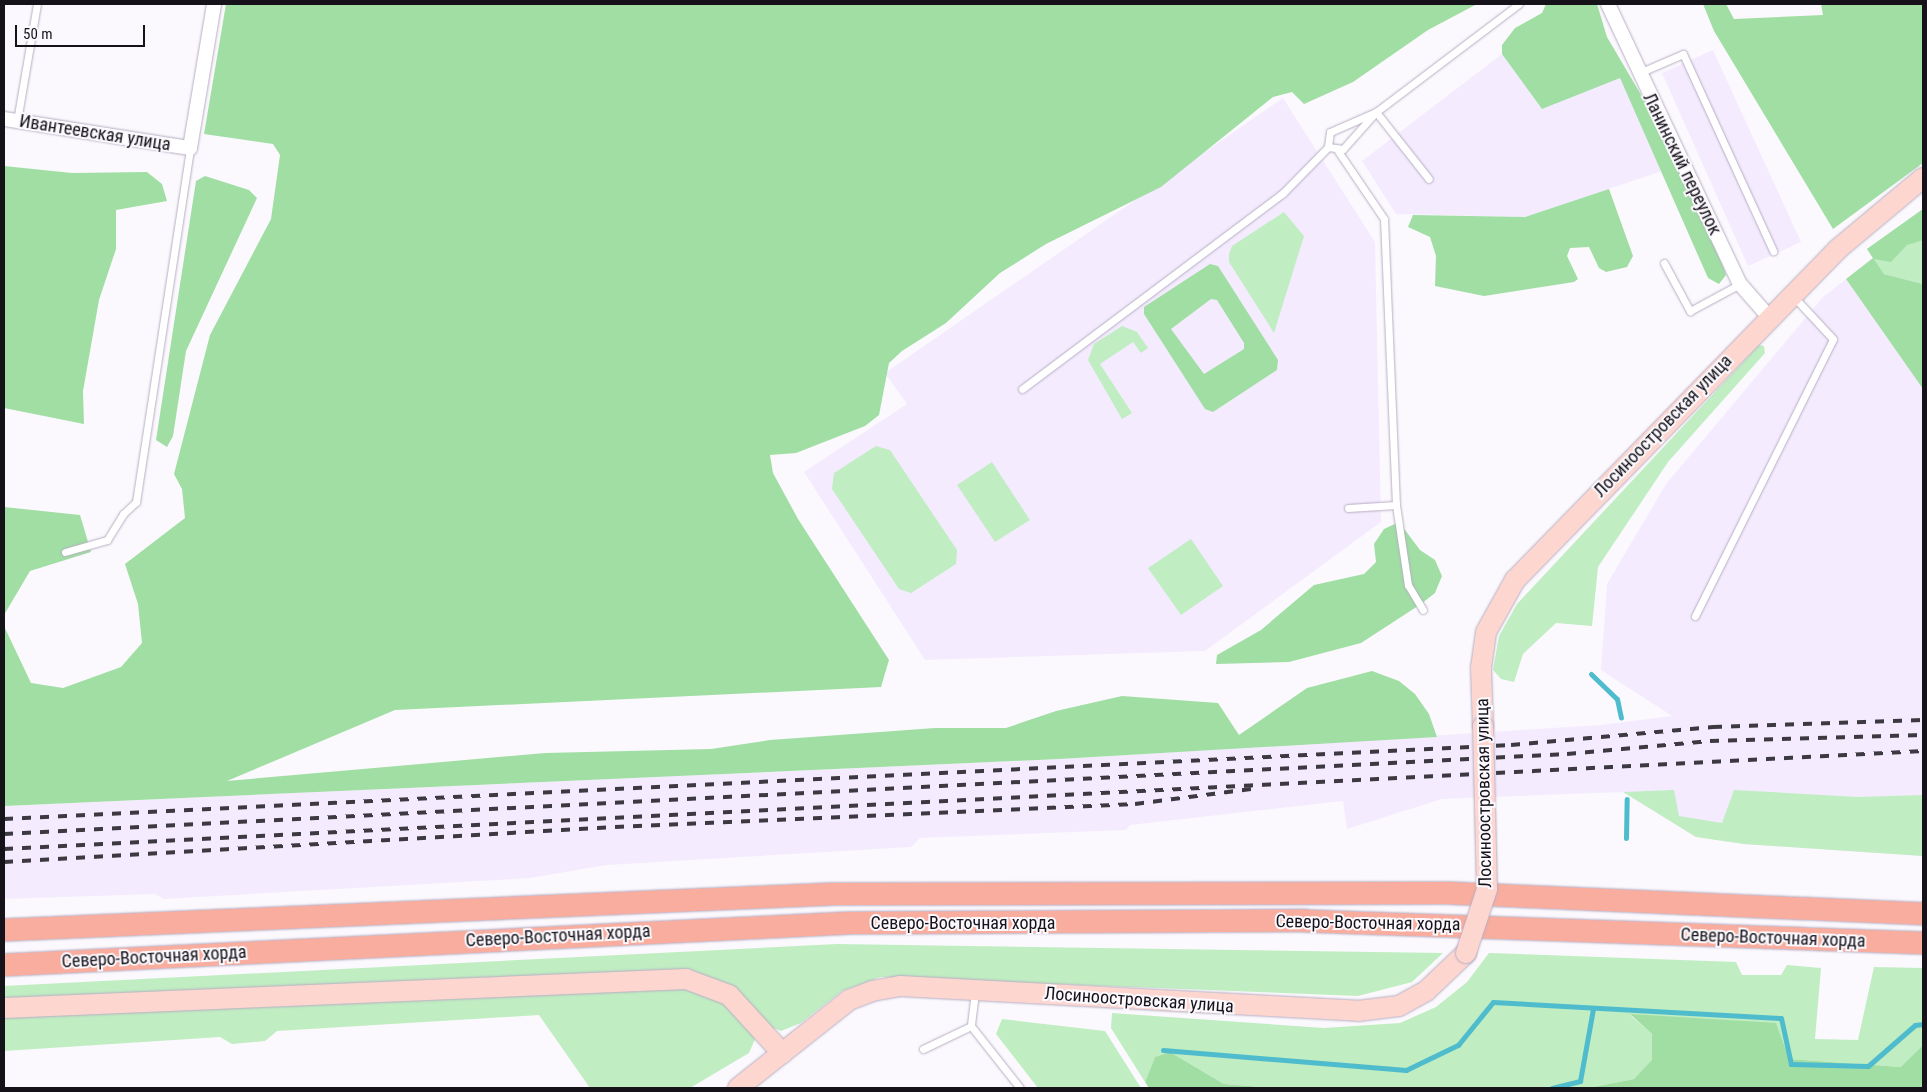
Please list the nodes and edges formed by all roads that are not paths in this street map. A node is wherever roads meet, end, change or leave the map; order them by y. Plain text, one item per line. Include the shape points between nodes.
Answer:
1 (36, 4) edge
2 (214, 4) edge
3 (1519, 4) edge
4 (1608, 4) edge
5 (1638, 73) junction
6 (1376, 112) junction
7 (10, 120) edge
8 (1328, 147) junction
9 (190, 148) junction
10 (1338, 151) junction
11 (1923, 178) edge
12 (1429, 179) dead end
13 (1772, 251) dead end
14 (1664, 264) dead end
15 (1740, 284) junction
16 (1792, 295) junction
17 (1769, 317) junction
18 (1022, 389) dead end
19 (1396, 505) junction
20 (1348, 508) dead end
21 (65, 552) dead end
22 (1423, 610) dead end
23 (1695, 616) dead end
24 (1923, 914) edge
25 (4, 930) edge
26 (1923, 943) edge
27 (4, 965) edge
28 (975, 989) junction
29 (4, 1008) edge
30 (971, 1026) junction
31 (923, 1049) dead end
32 (782, 1053) junction
33 (738, 1088) edge
34 (1020, 1088) edge

1 - 7 lane
2 - 9 street, Ивантеевская улица
3 - 6 lane
4 - 5 street, Ланинский переулок
5 - 13 lane via 1683,54
5 - 15 street, Ланинский переулок
6 - 8 lane via 1330,132
6 - 10 lane
6 - 12 lane
7 - 9 street, Ивантеевская улица
8 - 10 lane
8 - 18 lane via 1283,192
9 - 21 lane via 136,502 123,514 107,540
10 - 19 lane via 1384,219
11 - 16 street, Лосиноостровская улица via 1838,249
14 - 15 lane via 1690,311
15 - 17 street, Ланинский переулок
16 - 17 street, Лосиноостровская улица
16 - 23 lane via 1833,338
17 - 28 street, Лосиноостровская улица, bridge via 1515,580 1486,632 1481,668 1487,889 1466,953 1426,991 1399,1006 1358,1011
19 - 20 lane
19 - 22 lane via 1408,585
24 - 25 main road, Северо-Восточная хорда via 1447,893 833,894
26 - 27 main road, Северо-Восточная хорда via 1316,921 860,923
28 - 30 lane
28 - 32 street, Лосиноостровская улица via 900,986 872,991 849,1000
29 - 32 street via 686,979 729,995
30 - 31 lane
30 - 34 lane
32 - 33 street, Лосиноостровская улица

